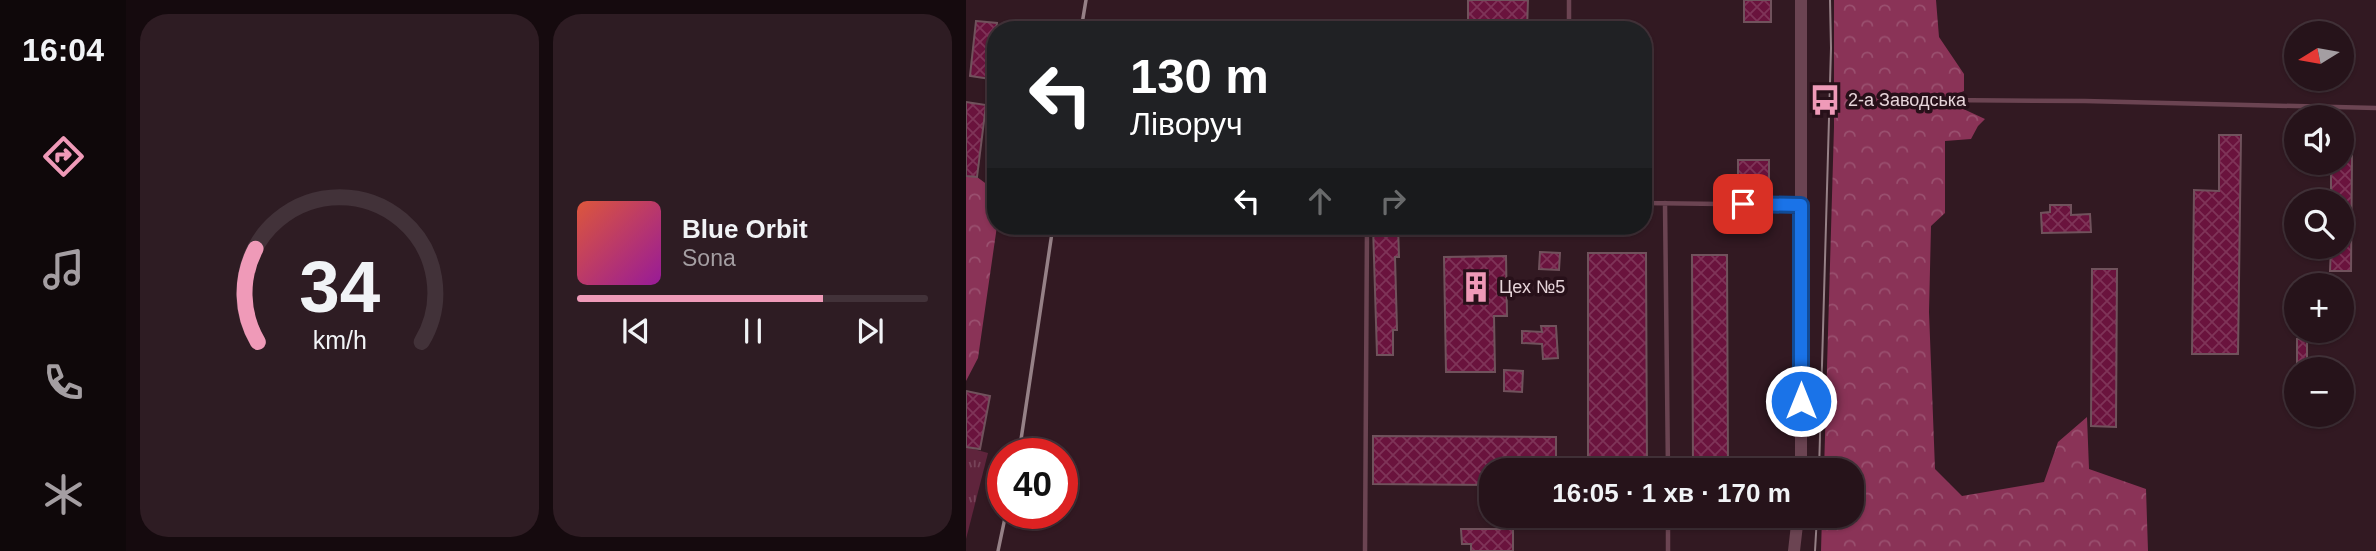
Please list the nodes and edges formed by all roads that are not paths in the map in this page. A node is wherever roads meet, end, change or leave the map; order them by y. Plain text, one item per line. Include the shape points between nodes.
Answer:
1 (1569, 0) edge
2 (1801, 0) edge
3 (1569, 21) edge
4 (1941, 100) dead end
5 (2376, 108) edge
6 (1652, 203) edge
7 (1665, 203) junction
8 (1801, 205) junction
9 (1367, 235) edge
10 (1668, 458) edge
11 (1801, 458) edge
12 (1668, 528) edge
13 (1797, 528) edge
14 (1365, 551) edge
15 (1668, 551) edge
16 (1794, 551) edge

1 - 3 lane
2 - 8 street
4 - 5 lane
6 - 7 lane
7 - 8 lane
7 - 10 lane
8 - 11 street
9 - 14 lane
12 - 15 lane
13 - 16 street

